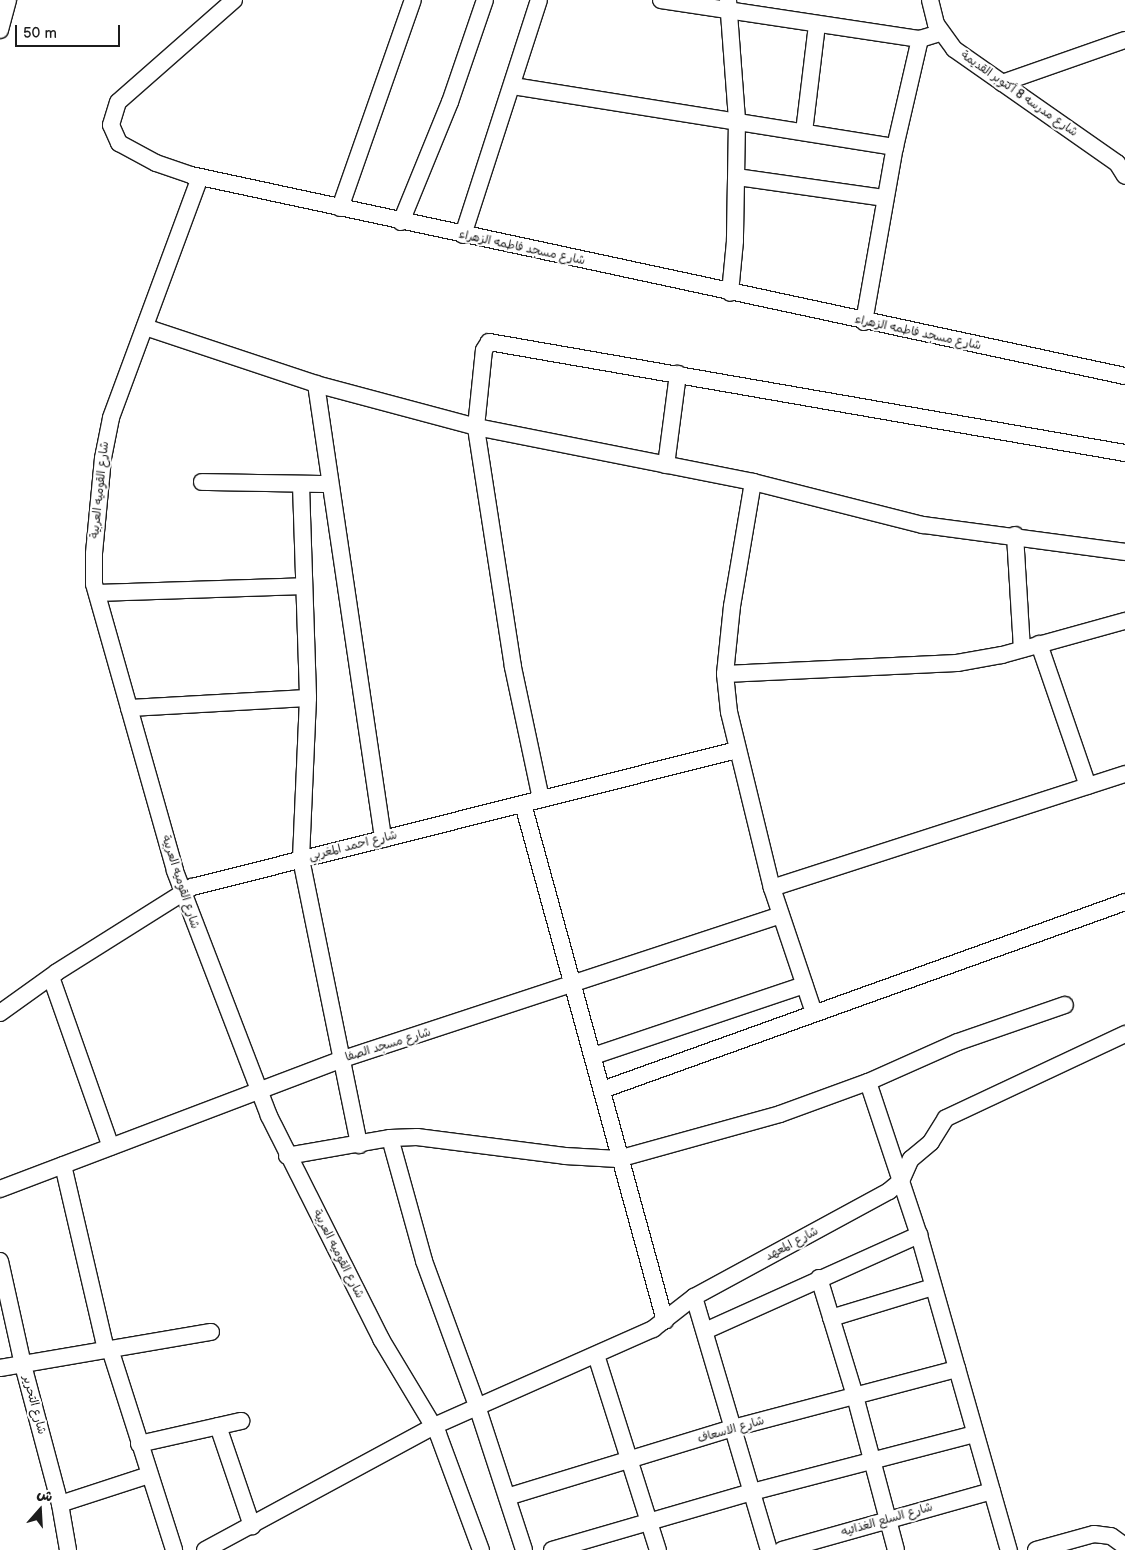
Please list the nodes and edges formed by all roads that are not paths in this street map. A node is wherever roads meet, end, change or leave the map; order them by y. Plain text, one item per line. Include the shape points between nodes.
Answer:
1 (8, 0) edge
2 (234, 0) edge
3 (413, 0) edge
4 (485, 0) edge
5 (538, 0) edge
6 (661, 0) edge
7 (930, 0) edge
8 (728, 5) edge
9 (817, 25) junction
10 (0, 30) edge
11 (940, 33) junction
12 (920, 39) junction
13 (1125, 40) edge
14 (1002, 83) junction
15 (513, 86) junction
16 (737, 121) junction
17 (804, 132) junction
18 (895, 147) junction
19 (1125, 173) edge
20 (200, 177) junction
21 (737, 177) junction
22 (885, 198) junction
23 (340, 208) junction
24 (402, 222) junction
25 (463, 235) junction
26 (730, 293) junction
27 (864, 322) junction
28 (145, 327) junction
29 (678, 374) junction
30 (1125, 376) edge
31 (316, 384) junction
32 (476, 427) junction
33 (1125, 453) edge
34 (666, 465) junction
35 (202, 482) dead end
36 (753, 482) junction
37 (330, 484) junction
38 (301, 485) junction
39 (1015, 535) junction
40 (1125, 552) edge
41 (304, 586) junction
42 (97, 593) junction
43 (1125, 620) edge
44 (1039, 644) junction
45 (1022, 649) junction
46 (725, 674) junction
47 (308, 698) junction
48 (129, 708) junction
49 (737, 750) junction
50 (1125, 774) edge
51 (1088, 786) junction
52 (541, 799) junction
53 (523, 804) junction
54 (383, 839) junction
55 (301, 859) junction
56 (772, 888) junction
57 (182, 891) junction
58 (1125, 902) edge
59 (780, 915) junction
60 (51, 977) junction
61 (572, 985) junction
62 (804, 985) junction
63 (1065, 1006) dead end
64 (0, 1013) edge
65 (814, 1013) junction
66 (1125, 1034) edge
67 (593, 1056) junction
68 (340, 1060) junction
69 (868, 1082) junction
70 (602, 1090) junction
71 (260, 1091) junction
72 (390, 1138) junction
73 (359, 1145) junction
74 (111, 1147) junction
75 (287, 1156) junction
76 (618, 1159) junction
77 (63, 1165) junction
78 (901, 1181) junction
79 (0, 1190) edge
80 (918, 1235) junction
81 (0, 1261) edge
82 (819, 1278) junction
83 (933, 1287) junction
84 (694, 1296) junction
85 (831, 1318) junction
86 (665, 1321) junction
87 (705, 1331) junction
88 (211, 1332) dead end
89 (108, 1350) junction
90 (596, 1355) junction
91 (23, 1365) junction
92 (0, 1368) edge
93 (957, 1369) junction
94 (855, 1396) junction
95 (478, 1406) junction
96 (241, 1421) dead end
97 (218, 1426) junction
98 (434, 1426) junction
99 (733, 1428) junction
100 (976, 1434) junction
101 (139, 1444) junction
102 (631, 1460) junction
103 (873, 1460) junction
104 (149, 1475) junction
105 (992, 1491) junction
106 (752, 1492) junction
107 (507, 1497) junction
108 (60, 1504) junction
109 (888, 1520) junction
110 (650, 1522) junction
111 (252, 1526) junction
112 (1125, 1546) edge
113 (68, 1550) edge
114 (174, 1550) edge
115 (205, 1550) edge
116 (481, 1550) edge
117 (524, 1550) edge
118 (552, 1550) edge
119 (658, 1550) edge
120 (769, 1550) edge
121 (782, 1550) edge
122 (896, 1550) edge
123 (1009, 1550) edge
124 (1036, 1550) edge

1 - 10 street
2 - 20 street, شارع مسجد فاطمه الزهراء via 118,102 111,119 112,132 119,143 156,163
3 - 23 street
4 - 24 street via 450,102
5 - 15 street
6 - 8 street
7 - 11 street, شارع مدرسه 8 أكتوبر القديمة
8 - 9 street
8 - 16 street
9 - 12 street
9 - 17 street
11 - 12 street
11 - 14 street, شارع مدرسه 8 أكتوبر القديمة via 954,49
12 - 18 street
13 - 14 street
14 - 19 street, شارع مدرسه 8 أكتوبر القديمة via 1117,163
15 - 16 street
15 - 25 street
16 - 17 street
16 - 21 street
17 - 18 street
18 - 22 street
20 - 23 street, شارع مسجد فاطمه الزهراء
20 - 28 street, شارع القوميه العربية
21 - 22 street
21 - 26 street
22 - 27 street
23 - 24 street, شارع مسجد فاطمه الزهراء
24 - 25 street, شارع مسجد فاطمه الزهراء
25 - 26 street, شارع مسجد فاطمه الزهراء
26 - 27 street, شارع مسجد فاطمه الزهراء
27 - 30 street, شارع مسجد فاطمه الزهراء
28 - 31 street
28 - 42 street, شارع القوميه العربية via 116,402 104,446 94,554
29 - 32 street via 494,341 484,350
29 - 33 street
29 - 34 street
31 - 32 street
31 - 37 street
32 - 34 street
32 - 52 street via 513,667
34 - 36 street
35 - 38 street
36 - 39 street via 923,525
36 - 46 street via 732,606
37 - 38 street
37 - 54 street
38 - 41 street
39 - 40 street
39 - 45 street
41 - 42 street
41 - 47 street
42 - 48 street, شارع القوميه العربية
43 - 44 street
44 - 45 street
44 - 51 street
45 - 46 street via 936,666
46 - 49 street
47 - 48 street
47 - 55 street
48 - 57 street, شارع القوميه العربية
49 - 52 street, شارع احمد المغربي
49 - 56 street
50 - 51 street
51 - 56 street
52 - 53 street, شارع احمد المغربي
53 - 54 street, شارع احمد المغربي
53 - 61 street
54 - 55 street, شارع احمد المغربي
55 - 57 street, شارع احمد المغربي
55 - 68 street
56 - 59 street
57 - 60 street, شارع احمد المغربي
57 - 71 street, شارع القوميه العربية
58 - 65 street
59 - 61 street, شارع مسجد الصفا
59 - 62 street
60 - 64 street, شارع احمد المغربي
60 - 74 street
61 - 67 street
61 - 68 street, شارع مسجد الصفا
62 - 65 street
62 - 67 street
63 - 69 street via 958,1042
65 - 70 street
66 - 78 street, شارع المعهد via 946,1118 931,1142 911,1159
67 - 70 street
68 - 71 street, شارع مسجد الصفا
68 - 73 street
69 - 76 street via 723,1132
69 - 78 street
70 - 76 street
71 - 74 street, شارع مسجد الصفا
71 - 75 street, شارع القوميه العربية
72 - 73 street
72 - 76 street via 417,1137 565,1156
72 - 95 street via 424,1261
73 - 75 street
74 - 77 street, شارع مسجد الصفا
75 - 98 street, شارع القوميه العربية via 382,1339
76 - 86 street
77 - 79 street, شارع مسجد الصفا
77 - 89 street
78 - 80 street
78 - 84 street, شارع المعهد via 889,1191
80 - 82 street
80 - 83 street
81 - 91 street, شارع التحرير
82 - 85 street
82 - 87 street
83 - 85 street
83 - 93 street
84 - 86 street, شارع المعهد
84 - 87 street
85 - 94 street
86 - 90 street, شارع المعهد
87 - 99 street
88 - 89 street
89 - 91 street
89 - 101 street
90 - 95 street, شارع المعهد
90 - 102 street
91 - 92 street
91 - 108 street, شارع التحرير
93 - 94 street, شارع الاسعاف
93 - 100 street
94 - 99 street, شارع الاسعاف
94 - 103 street
95 - 98 street, شارع المعهد
95 - 107 street
96 - 97 street
97 - 101 street
97 - 111 street
98 - 111 street, شارع المعهد
98 - 116 street, شارع القوميه العربية
99 - 102 street, شارع الاسعاف
99 - 106 street
100 - 103 street
100 - 105 street
101 - 104 street
102 - 107 street, شارع الاسعاف
102 - 110 street
103 - 106 street
103 - 109 street
104 - 108 street
104 - 114 street
105 - 109 street, شارع السلع الغذائيه
105 - 123 street
106 - 110 street
106 - 120 street
107 - 117 street
108 - 113 street, شارع التحرير
109 - 121 street, شارع السلع الغذائيه
109 - 122 street
110 - 118 street
110 - 119 street
111 - 115 street, شارع المعهد
112 - 124 street via 1111,1536 1094,1534

